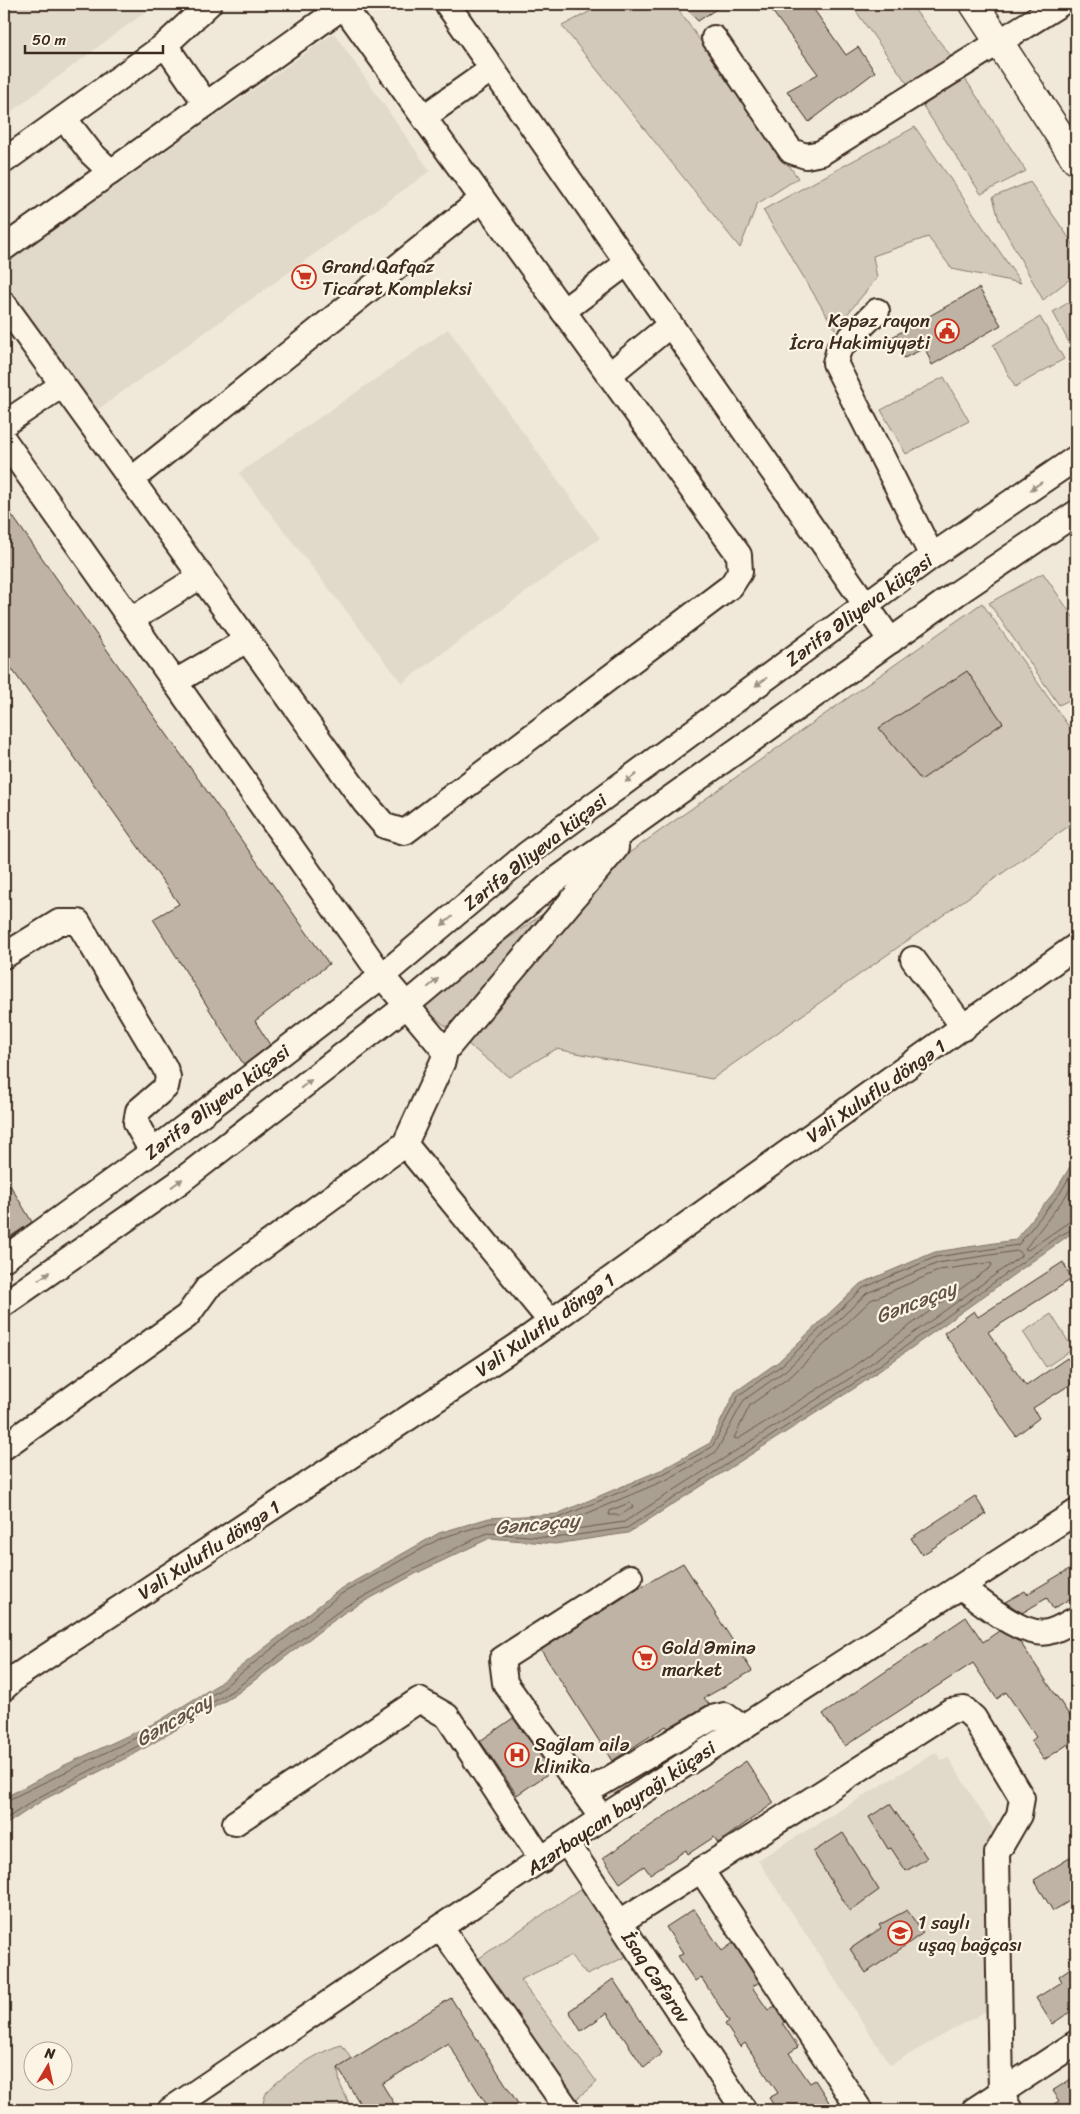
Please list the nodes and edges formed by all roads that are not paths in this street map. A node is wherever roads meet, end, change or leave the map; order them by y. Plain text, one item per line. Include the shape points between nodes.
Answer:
1 (209, 4) edge
2 (447, 4) edge
3 (974, 4) edge
4 (1060, 4) edge
5 (343, 5) edge
6 (714, 38) dead end
7 (999, 41) junction
8 (165, 45) junction
9 (492, 69) junction
10 (206, 104) junction
11 (424, 117) junction
12 (64, 118) junction
13 (1076, 160) edge
14 (4, 161) edge
15 (111, 172) junction
16 (482, 199) junction
17 (4, 248) edge
18 (627, 264) junction
19 (4, 304) edge
20 (878, 310) dead end
21 (563, 311) junction
22 (670, 325) junction
23 (609, 375) junction
24 (62, 385) junction
25 (4, 424) edge
26 (4, 440) edge
27 (1076, 458) edge
28 (132, 480) junction
29 (1076, 513) edge
30 (932, 556) junction
31 (201, 576) junction
32 (865, 606) junction
33 (131, 620) junction
34 (247, 640) junction
35 (891, 641) junction
36 (175, 682) junction
37 (638, 822) junction
38 (1076, 946) edge
39 (4, 956) edge
40 (913, 959) dead end
41 (382, 976) junction
42 (408, 1005) junction
43 (964, 1028) junction
44 (445, 1051) junction
45 (405, 1144) junction
46 (152, 1152) junction
47 (4, 1259) edge
48 (4, 1304) edge
49 (551, 1322) junction
50 (4, 1447) edge
51 (1076, 1512) edge
52 (630, 1577) dead end
53 (961, 1587) junction
54 (1076, 1619) edge
55 (4, 1688) edge
56 (743, 1728) junction
57 (585, 1793) junction
58 (602, 1818) junction
59 (235, 1823) dead end
60 (567, 1843) junction
61 (542, 1860) junction
62 (701, 1870) junction
63 (620, 1922) junction
64 (441, 1928) junction
65 (1076, 2043) edge
66 (1005, 2101) edge
67 (170, 2110) edge
68 (568, 2110) edge
69 (744, 2110) edge
70 (860, 2110) edge
71 (974, 2110) edge

1 - 8 street
2 - 9 street
3 - 7 main road
4 - 7 street
5 - 10 street
5 - 11 street
6 - 7 street via 791,151 806,156 821,153
7 - 13 main road
8 - 10 street
8 - 12 street
9 - 11 street
9 - 18 street
10 - 15 street
11 - 16 street
12 - 14 street
12 - 15 street via 91,153
15 - 17 street
16 - 21 street
16 - 28 street
18 - 21 street
18 - 22 street
19 - 24 street
20 - 30 street via 838,349 835,363
21 - 23 street
22 - 23 street
22 - 32 street
23 - 34 street via 739,555 740,572 731,586 405,832 385,826 365,803
24 - 25 street
24 - 28 street
26 - 33 street
27 -> 30 street, Zərifə Əliyeva küçəsi
28 - 31 street
29 - 35 street, Zərifə Əliyeva küçəsi
30 - 32 street, Zərifə Əliyeva küçəsi
31 - 33 street
31 - 34 street
32 - 35 street
32 -> 41 street, Zərifə Əliyeva küçəsi via 527,854
33 - 36 street
34 - 36 street
35 - 37 street, Zərifə Əliyeva küçəsi
36 - 41 street
42 -> 37 street, Zərifə Əliyeva küçəsi via 556,880
37 - 44 street
38 - 43 street, Vəli Xuluflu döngə 1
39 - 46 street via 59,922 78,922 168,1077 166,1087 138,1111 136,1123
40 - 43 street
41 - 42 street
41 - 46 street, Zərifə Əliyeva küçəsi
42 - 44 street
48 -> 42 street, Zərifə Əliyeva küçəsi via 178,1183
43 - 49 street, Vəli Xuluflu döngə 1
44 - 45 street
45 - 49 street
45 - 50 street via 208,1287 187,1316
46 - 47 street, Zərifə Əliyeva küçəsi
49 - 55 street, Vəli Xuluflu döngə 1 via 17,1676
51 - 53 street, Azərbaycan bayrağı küçəsi
52 - 57 street via 502,1659 505,1683
53 - 54 street via 1011,1623 1027,1630 1048,1633
53 - 56 street, Azərbaycan bayrağı küçəsi
56 - 57 street via 725,1715 712,1718
56 - 58 street, Azərbaycan bayrağı küçəsi
57 - 58 street
58 - 60 street, Azərbaycan bayrağı küçəsi
59 - 61 street via 419,1700 447,1716
60 - 61 street, Azərbaycan bayrağı küçəsi
60 - 63 street, İsaq Cəfərov
61 - 64 street, Azərbaycan bayrağı küçəsi
62 - 63 street
62 - 66 street via 950,1711 964,1709 974,1718 1022,1798 1019,1815 997,1853
62 - 70 street
63 - 69 street, İsaq Cəfərov
64 - 67 street, Azərbaycan bayrağı küçəsi
64 - 68 street
65 - 66 street
66 - 71 street

